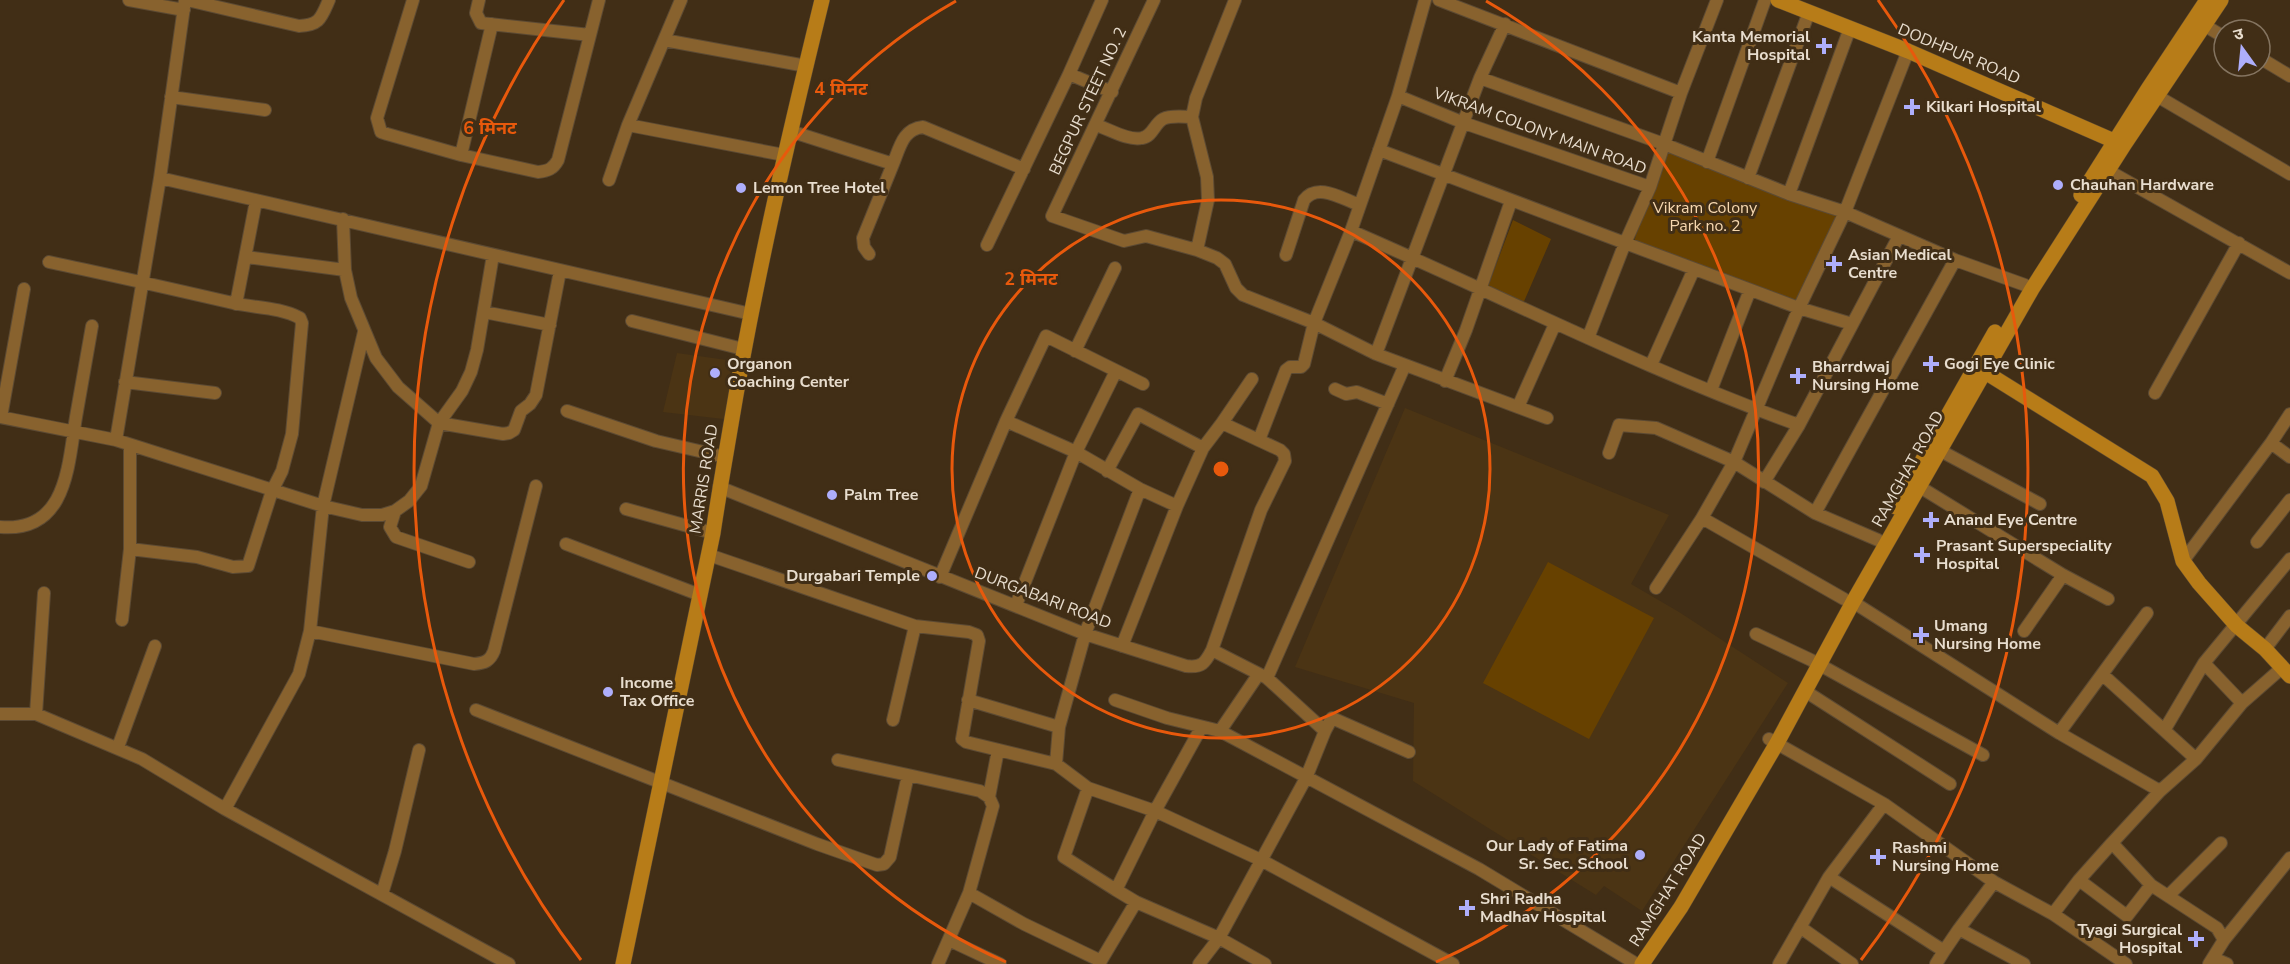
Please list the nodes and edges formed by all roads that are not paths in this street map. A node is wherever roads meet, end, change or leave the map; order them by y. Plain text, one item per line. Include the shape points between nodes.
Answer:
1 (129, 0) edge
2 (329, 0) edge
3 (413, 0) edge
4 (478, 0) edge
5 (599, 0) edge
6 (681, 0) edge
7 (822, 0) edge
8 (1102, 0) edge
9 (1154, 0) edge
10 (1235, 0) edge
11 (1425, 0) edge
12 (1439, 0) edge
13 (1717, 0) edge
14 (1765, 0) edge
15 (1778, 0) edge
16 (2207, 0) edge
17 (2221, 0) edge
18 (185, 3) edge
19 (1809, 12) junction
20 (492, 24) junction
21 (1505, 24) junction
22 (2204, 25) junction
23 (1850, 28) junction
24 (2212, 30) edge
25 (590, 35) junction
26 (664, 40) junction
27 (1908, 51) junction
28 (2272, 65) edge
29 (806, 66) junction
30 (1069, 74) junction
31 (2290, 76) edge
32 (1480, 78) junction
33 (1112, 92) junction
34 (1681, 93) junction
35 (1398, 96) junction
36 (2157, 96) junction
37 (171, 97) junction
38 (264, 110) dead end
39 (1192, 117) junction
40 (1464, 123) junction
41 (628, 125) junction
42 (1096, 125) junction
43 (790, 131) junction
44 (2119, 143) junction
45 (1664, 144) junction
46 (1379, 150) junction
47 (461, 155) junction
48 (784, 155) junction
49 (1707, 162) junction
50 (893, 164) junction
51 (2104, 167) junction
52 (1024, 169) junction
53 (2290, 174) edge
54 (1444, 176) junction
55 (160, 177) junction
56 (1748, 178) junction
57 (609, 180) dead end
58 (1650, 187) junction
59 (1789, 194) junction
60 (256, 201) junction
61 (1511, 201) junction
62 (1360, 205) junction
63 (1845, 212) junction
64 (343, 219) junction
65 (1351, 231) junction
66 (1899, 236) junction
67 (1625, 243) junction
68 (2239, 243) junction
69 (987, 245) dead end
70 (1197, 250) junction
71 (869, 254) dead end
72 (493, 255) junction
73 (1286, 255) dead end
74 (246, 257) junction
75 (1412, 257) junction
76 (1954, 260) junction
77 (49, 262) dead end
78 (1115, 268) dead end
79 (1694, 269) junction
80 (345, 270) junction
81 (560, 271) junction
82 (2290, 273) edge
83 (141, 281) junction
84 (2025, 285) junction
85 (24, 289) dead end
86 (1480, 290) junction
87 (1750, 290) junction
88 (236, 304) junction
89 (1799, 308) junction
90 (483, 312) junction
91 (751, 314) junction
92 (632, 321) dead end
93 (1314, 323) junction
94 (1555, 324) junction
95 (1852, 324) junction
96 (550, 325) junction
97 (92, 326) dead end
98 (364, 332) junction
99 (1588, 338) junction
100 (743, 349) junction
101 (1075, 351) junction
102 (1376, 354) junction
103 (1405, 365) junction
104 (1652, 365) junction
105 (1979, 368) junction
106 (1116, 371) junction
107 (1252, 379) dead end
108 (1445, 381) junction
109 (125, 382) junction
110 (1143, 384) dead end
111 (1335, 389) dead end
112 (1711, 390) junction
113 (215, 393) dead end
114 (2155, 393) dead end
115 (1388, 404) junction
116 (1518, 407) junction
117 (1755, 409) junction
118 (567, 411) dead end
119 (2290, 414) edge
120 (0, 417) edge
121 (1547, 418) dead end
122 (1006, 421) junction
123 (439, 423) junction
124 (1222, 423) junction
125 (1799, 425) junction
126 (74, 430) junction
127 (116, 440) junction
128 (1259, 440) junction
129 (2271, 443) junction
130 (130, 446) junction
131 (1203, 448) junction
132 (1939, 450) junction
133 (1076, 452) junction
134 (1609, 453) dead end
135 (725, 457) junction
136 (2290, 457) edge
137 (1734, 462) junction
138 (1107, 471) junction
139 (1764, 482) junction
140 (536, 486) dead end
141 (1920, 486) junction
142 (719, 487) junction
143 (1140, 489) junction
144 (272, 491) junction
145 (2290, 500) edge
146 (2040, 504) dead end
147 (323, 506) junction
148 (1177, 506) junction
149 (626, 509) dead end
150 (395, 511) junction
151 (1815, 513) junction
152 (1701, 518) junction
153 (0, 527) edge
154 (713, 533) junction
155 (1878, 540) junction
156 (2257, 542) dead end
157 (566, 544) dead end
158 (130, 549) junction
159 (709, 555) junction
160 (2290, 558) edge
161 (2182, 561) junction
162 (469, 562) dead end
163 (2062, 575) junction
164 (940, 577) junction
165 (1656, 588) dead end
166 (44, 592) dead end
167 (700, 595) junction
168 (2108, 599) dead end
169 (1849, 601) junction
170 (1016, 604) junction
171 (2147, 613) dead end
172 (2290, 616) edge
173 (122, 620) dead end
174 (915, 626) junction
175 (2237, 626) junction
176 (310, 631) junction
177 (2024, 631) dead end
178 (1085, 634) junction
179 (1756, 634) dead end
180 (155, 646) dead end
181 (1122, 646) junction
182 (2265, 649) junction
183 (1212, 650) junction
184 (1815, 662) junction
185 (2204, 663) junction
186 (2286, 671) edge
187 (2103, 675) junction
188 (1263, 677) junction
189 (1805, 692) junction
190 (968, 700) junction
191 (1115, 700) dead end
192 (2241, 702) junction
193 (476, 710) dead end
194 (0, 714) edge
195 (36, 714) junction
196 (893, 720) dead end
197 (1059, 727) junction
198 (1201, 728) junction
199 (2165, 729) junction
200 (1220, 731) junction
201 (1325, 731) junction
202 (2059, 733) junction
203 (1773, 741) junction
204 (118, 747) junction
205 (419, 750) dead end
206 (998, 750) junction
207 (1409, 752) dead end
208 (1983, 755) dead end
209 (2196, 759) junction
210 (838, 760) dead end
211 (1056, 764) junction
212 (908, 775) junction
213 (1306, 778) junction
214 (663, 783) junction
215 (1950, 784) dead end
216 (1088, 788) junction
217 (2160, 791) junction
218 (989, 797) junction
219 (1884, 804) junction
220 (225, 809) junction
221 (1155, 811) junction
222 (2112, 843) junction
223 (2221, 843) dead end
224 (2290, 858) edge
225 (1261, 860) junction
226 (1829, 877) junction
227 (2079, 880) junction
228 (1994, 882) junction
229 (2151, 885) junction
230 (1116, 890) junction
231 (969, 893) junction
232 (382, 894) junction
233 (2168, 896) junction
234 (1136, 902) junction
235 (2053, 914) junction
236 (1800, 927) junction
237 (1959, 929) junction
238 (1218, 938) junction
239 (949, 940) junction
240 (2224, 940) junction
241 (1944, 951) junction
242 (2211, 961) edge
243 (1100, 962) edge
244 (2018, 962) edge
245 (1636, 963) edge
246 (508, 964) edge
247 (623, 964) edge
248 (938, 964) edge
249 (1000, 964) edge
250 (1199, 964) edge
251 (1265, 964) edge
252 (1453, 964) edge
253 (1779, 964) edge
254 (1852, 964) edge
255 (1936, 964) edge
256 (2126, 964) edge
257 (2227, 964) edge

1 - 18 street
2 - 18 street via 316,24 299,26
3 - 47 street via 377,118 378,127 381,132
4 - 20 street via 477,19
5 - 25 street
6 - 26 street
7 - 29 main road, MARRIS ROAD
8 - 30 street
9 - 33 street, BEGPUR STEET NO. 2
10 - 39 street
11 - 35 street
12 - 21 street
13 - 34 street
14 - 49 street
15 - 19 main road, DODHPUR ROAD
16 - 44 main road, RAMGHAT ROAD
17 - 22 main road, RAMGHAT ROAD
18 - 37 street
19 - 23 main road, DODHPUR ROAD
19 - 56 street
20 - 25 street
20 - 47 street
21 - 32 street
21 - 34 street
22 - 24 street
22 - 36 main road, RAMGHAT ROAD
23 - 27 main road, DODHPUR ROAD
23 - 59 street
25 - 47 street via 554,167 538,172
26 - 29 street
26 - 41 street
27 - 44 main road, DODHPUR ROAD
27 - 63 street
28 - 31 street
29 - 43 main road, MARRIS ROAD
30 - 33 street
30 - 52 street
32 - 40 street
32 - 45 street
33 - 42 street, BEGPUR STEET NO. 2
34 - 45 street
35 - 40 street, VIKRAM COLONY MAIN ROAD
35 - 46 street
36 - 44 main road, RAMGHAT ROAD
36 - 53 street
37 - 38 street
37 - 55 street
39 - 42 street via 1162,120 1142,138
39 - 70 street via 1207,177 1208,200
40 - 54 street
40 - 58 street, VIKRAM COLONY MAIN ROAD
41 - 48 street
41 - 57 street
42 - 70 street, BEGPUR STEET NO. 2 via 1052,216 1124,241 1146,236
43 - 48 main road, MARRIS ROAD
43 - 50 street
44 - 51 main road, RAMGHAT ROAD
45 - 49 street
45 - 58 street
46 - 54 street
46 - 62 street
48 - 91 main road, MARRIS ROAD
49 - 56 street
50 - 52 street via 905,134 923,126
50 - 71 street via 864,238
51 - 68 street
51 - 84 main road, RAMGHAT ROAD
51 - 105 main road, RAMGHAT ROAD via 2032,289
52 - 69 street
54 - 61 street
54 - 75 street
55 - 60 street
55 - 83 street
56 - 59 street
58 - 67 street, VIKRAM COLONY MAIN ROAD
59 - 63 street
60 - 64 street
60 - 74 street
61 - 67 street
61 - 86 street
62 - 65 street
62 - 73 street via 1326,192 1309,193
63 - 66 street
63 - 89 street
64 - 72 street
64 - 80 street
65 - 75 street
65 - 93 street
66 - 76 street
66 - 95 street
67 - 79 street
67 - 99 street, VIKRAM COLONY MAIN ROAD
68 - 82 street
68 - 114 street
70 - 93 street via 1225,264 1243,295
72 - 81 street
72 - 90 street
74 - 80 street
74 - 88 street
75 - 86 street
75 - 102 street
76 - 84 street
76 - 151 street
77 - 83 street
78 - 101 street
79 - 87 street
79 - 104 street
80 - 98 street
81 - 91 street
81 - 96 street
83 - 88 street
83 - 109 street
84 - 105 main road, RAMGHAT ROAD
85 - 120 street
86 - 94 street
86 - 108 street
87 - 89 street
87 - 112 street
88 - 144 street via 285,312 300,318 302,323 292,434
89 - 95 street
89 - 117 street
90 - 96 street
90 - 123 street via 471,372
91 - 100 main road, MARRIS ROAD
92 - 100 street
93 - 102 street
93 - 128 street via 1304,364 1286,370
94 - 99 street
94 - 116 street
95 - 125 street
96 - 123 street via 536,395 521,411 514,430 503,434
97 - 126 street
98 - 123 street via 376,358 398,387
98 - 147 street
99 - 104 street
100 - 135 main road, MARRIS ROAD
101 - 106 street
101 - 122 street via 1046,336
102 - 103 street
103 - 108 street
103 - 115 street
104 - 112 street
105 - 132 main road, RAMGHAT ROAD
105 - 155 main road, RAMGHAT ROAD
105 - 161 main road via 2152,476 2167,501
106 - 110 street
106 - 133 street
107 - 124 street
108 - 116 street
109 - 113 street
109 - 127 street
111 - 115 street via 1357,392
112 - 117 street
115 - 188 street
116 - 121 street
117 - 125 street
117 - 137 street
118 - 135 street via 656,441
119 - 129 street
120 - 126 street
122 - 133 street
122 - 164 street
123 - 150 street via 421,486 410,501
124 - 128 street
124 - 131 street
125 - 139 street
126 - 127 street
126 - 153 street via 66,483 45,515 22,528
127 - 130 street
128 - 183 street via 1280,450 1285,461 1261,510
129 - 136 street
129 - 161 street
130 - 144 street
130 - 158 street
131 - 138 street via 1138,414
131 - 148 street
132 - 141 main road, RAMGHAT ROAD
132 - 146 street
133 - 138 street
133 - 170 street
134 - 137 street via 1619,425 1647,427
135 - 142 main road, MARRIS ROAD
137 - 139 street
137 - 152 street
138 - 143 street
139 - 151 street
140 - 176 street via 491,658 484,663
141 - 163 street
141 - 169 main road, RAMGHAT ROAD
142 - 154 main road, MARRIS ROAD
142 - 164 street, DURGABARI ROAD
143 - 148 street
143 - 178 street
144 - 147 street
144 - 158 street via 248,566 232,567 198,556
145 - 156 street
147 - 150 street via 362,515
147 - 176 street
148 - 181 street
149 - 154 street
150 - 162 street via 390,527 396,537
151 - 155 street
152 - 165 street
152 - 169 street
154 - 159 main road, MARRIS ROAD
155 - 169 main road, RAMGHAT ROAD
157 - 167 street
158 - 173 street
159 - 167 main road, MARRIS ROAD
159 - 174 street
160 - 175 street
161 - 175 main road
163 - 168 street
163 - 177 street
164 - 170 street, DURGABARI ROAD
166 - 195 street
167 - 214 main road, MARRIS ROAD
169 - 184 main road, RAMGHAT ROAD
169 - 202 street
170 - 178 street, DURGABARI ROAD
171 - 187 street
172 - 182 street
174 - 190 street via 977,635
174 - 196 street
175 - 182 main road
175 - 185 street
176 - 220 street via 298,674
178 - 181 street, DURGABARI ROAD
178 - 197 street
179 - 184 street
180 - 204 street
181 - 183 street, DURGABARI ROAD via 1197,668 1205,664
182 - 186 main road
183 - 188 street
184 - 189 main road, RAMGHAT ROAD
184 - 203 main road, RAMGHAT ROAD
184 - 208 street
185 - 192 street
185 - 199 street
186 - 192 street
187 - 199 street
187 - 202 street
188 - 200 street
188 - 201 street
189 - 203 main road, RAMGHAT ROAD
189 - 215 street
190 - 197 street
190 - 206 street via 962,739
191 - 198 street
192 - 209 street
193 - 214 street
194 - 195 street
195 - 204 street
197 - 211 street
198 - 200 street
198 - 221 street
199 - 209 street
200 - 213 street
201 - 207 street via 1332,718
201 - 213 street
202 - 217 street
203 - 219 street
203 - 245 main road, RAMGHAT ROAD
204 - 220 street
205 - 232 street
206 - 211 street
206 - 218 street
209 - 217 street
210 - 212 street
211 - 216 street
212 - 214 street via 890,857 877,865
212 - 218 street via 980,791
213 - 225 street
213 - 245 street via 1479,870
214 - 247 main road, MARRIS ROAD
216 - 221 street
216 - 230 street via 1064,857
217 - 222 street
218 - 231 street via 993,806
219 - 226 street
219 - 228 street
220 - 232 street
221 - 225 street
221 - 230 street
222 - 227 street
222 - 229 street
223 - 233 street
224 - 240 street
225 - 238 street
225 - 252 street
226 - 236 street
226 - 241 street
227 - 229 street via 2127,916
227 - 235 street
228 - 235 street
228 - 237 street
229 - 233 street
230 - 234 street
231 - 239 street
231 - 243 street
232 - 246 street
233 - 240 street via 2217,928
234 - 238 street
234 - 243 street
235 - 256 street
236 - 253 street
236 - 254 street
237 - 241 street
237 - 244 street
238 - 250 street
238 - 251 street
239 - 248 street
239 - 249 street
240 - 242 street
241 - 255 street
242 - 257 street

